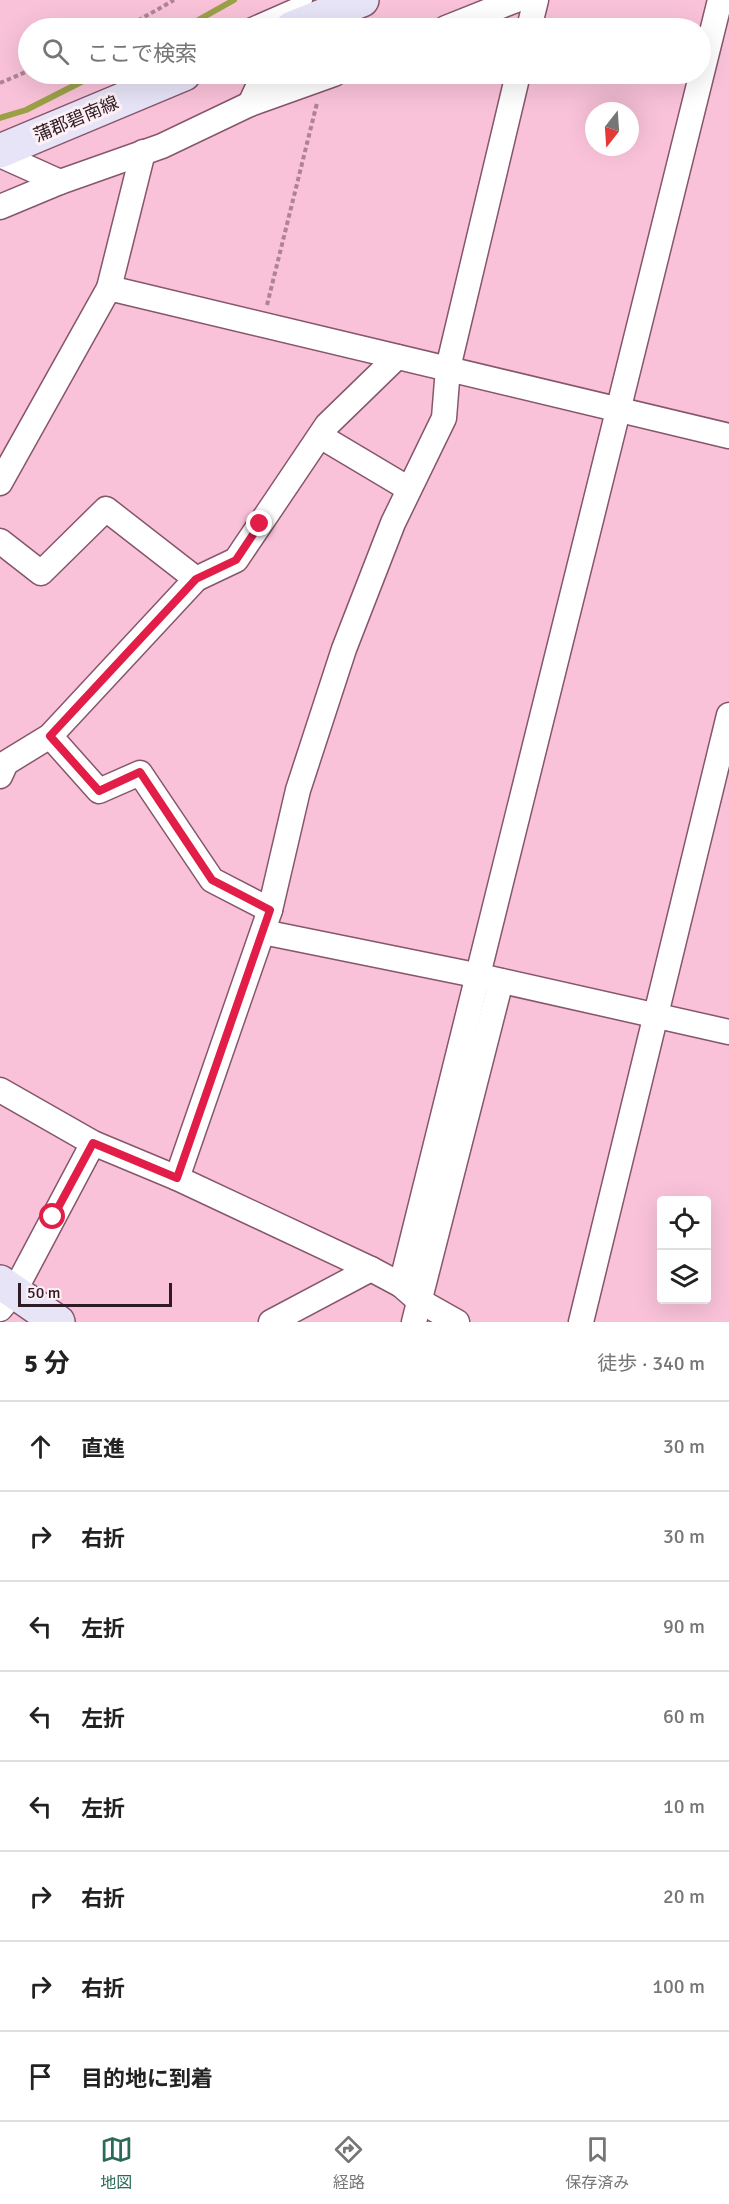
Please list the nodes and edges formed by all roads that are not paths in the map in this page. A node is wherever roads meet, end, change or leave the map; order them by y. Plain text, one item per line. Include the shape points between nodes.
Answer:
1 (306, 0) edge
2 (362, 0) edge
3 (516, 0) edge
4 (536, 0) edge
5 (720, 0) edge
6 (265, 18) edge
7 (317, 18) edge
8 (471, 18) edge
9 (532, 18) edge
10 (711, 37) edge
11 (158, 84) edge
12 (259, 84) edge
13 (306, 84) edge
14 (516, 84) edge
15 (700, 84) edge
16 (250, 104) junction
17 (143, 152) junction
18 (0, 153) edge
19 (60, 182) junction
20 (0, 207) edge
21 (109, 288) junction
22 (397, 357) junction
23 (448, 368) junction
24 (620, 410) junction
25 (320, 436) junction
26 (729, 436) edge
27 (0, 483) edge
28 (410, 489) junction
29 (0, 541) edge
30 (196, 579) junction
31 (729, 715) edge
32 (50, 736) junction
33 (1, 773) edge
34 (266, 921) junction
35 (490, 978) junction
36 (656, 1015) junction
37 (729, 1032) edge
38 (0, 1090) edge
39 (93, 1143) junction
40 (177, 1178) junction
41 (371, 1269) junction
42 (5, 1294) edge
43 (411, 1302) edge
44 (58, 1322) edge
45 (271, 1322) edge
46 (457, 1322) edge
47 (581, 1322) edge

1 - 6 lane
2 - 7 main road
3 - 8 street
4 - 9 street
5 - 10 street
11 - 18 main road, 蒲郡碧南線
12 - 16 street
13 - 16 street
14 - 23 street
15 - 24 street
16 - 17 street
17 - 19 street
17 - 21 street
18 - 19 street
19 - 20 street
21 - 22 street
21 - 27 street
22 - 23 street
22 - 25 street
23 - 24 street
23 - 28 street via 444,418
24 - 26 street
24 - 35 street
25 - 28 street
25 - 30 street via 236,560
28 - 34 street via 344,649 298,790
29 - 30 street via 41,573 106,509
30 - 32 street
31 - 36 street
32 - 33 street via 6,764
32 - 34 street via 99,791 140,772 212,880
34 - 35 street
34 - 40 street
35 - 36 street
35 - 43 street
36 - 37 street
36 - 47 street
38 - 39 street
39 - 40 street
39 - 42 street
40 - 41 street
41 - 43 street
41 - 45 street
42 - 44 main road
43 - 46 street

